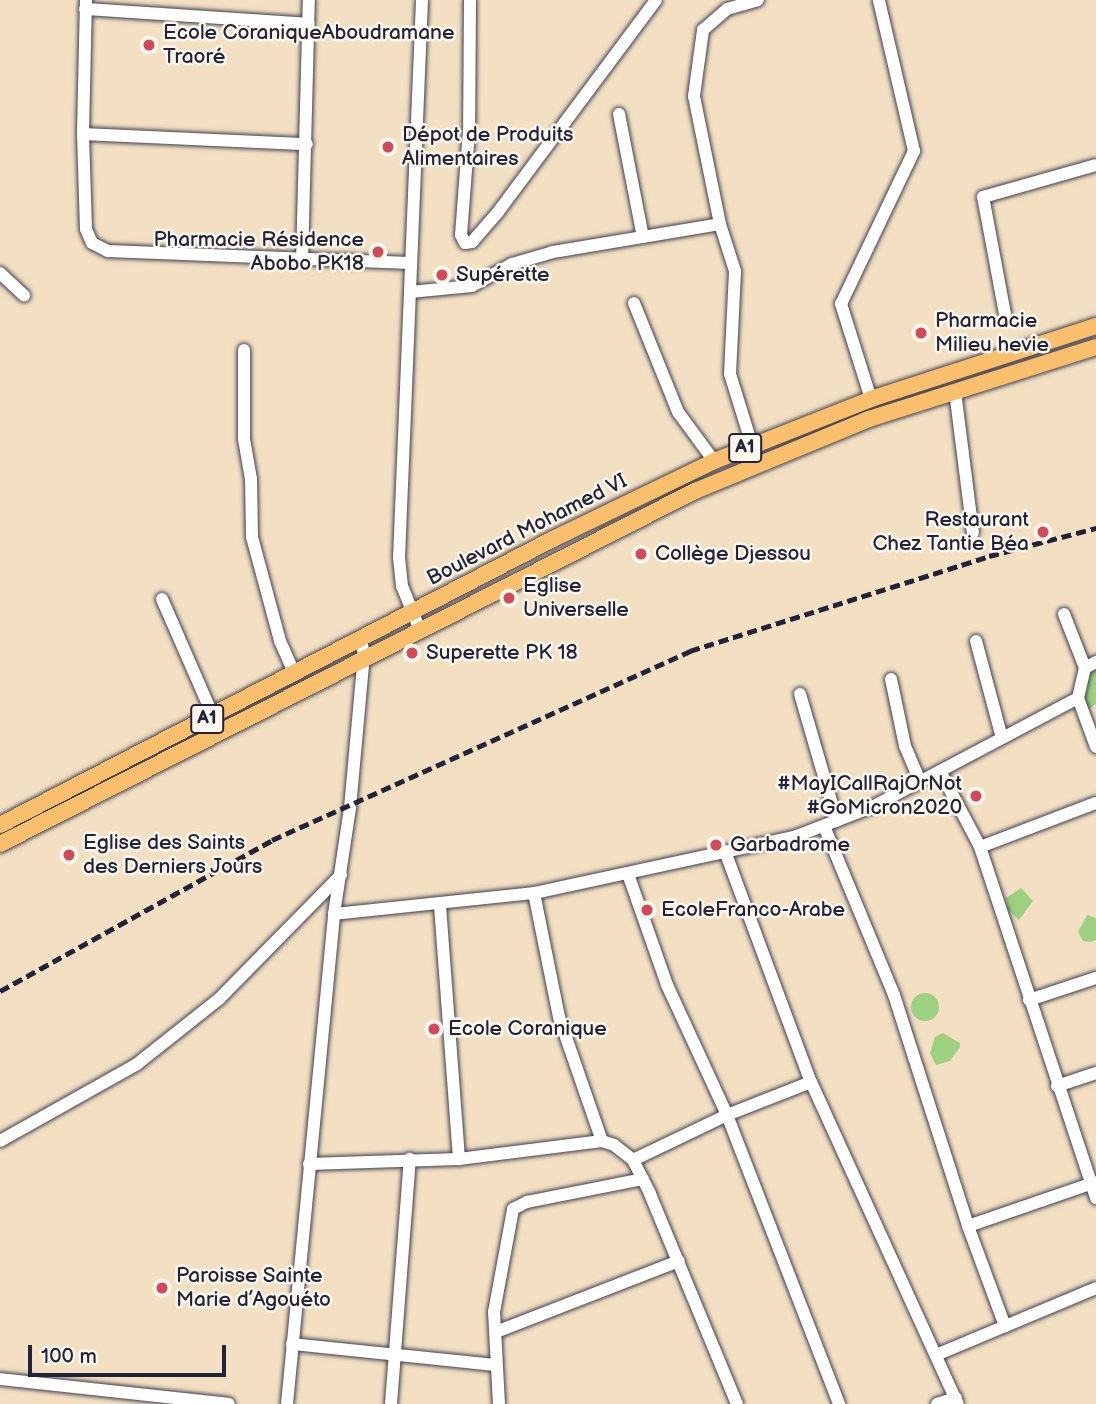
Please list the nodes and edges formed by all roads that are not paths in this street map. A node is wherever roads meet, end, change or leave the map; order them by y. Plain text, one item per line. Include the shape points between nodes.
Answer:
1 (309, 0) edge
2 (422, 0) edge
3 (470, 0) edge
4 (656, 0) edge
5 (758, 0) edge
6 (879, 0) edge
7 (85, 5) edge
8 (308, 24) junction
9 (619, 114) dead end
10 (83, 134) junction
11 (307, 144) junction
12 (1096, 165) edge
13 (720, 224) junction
14 (643, 237) junction
15 (302, 261) junction
16 (411, 263) junction
17 (0, 273) edge
18 (410, 292) junction
19 (24, 295) dead end
20 (634, 303) dead end
21 (1005, 314) dead end
22 (1096, 326) edge
23 (1096, 347) edge
24 (244, 350) dead end
25 (955, 391) junction
26 (871, 400) junction
27 (752, 445) junction
28 (714, 461) junction
29 (973, 533) dead end
30 (162, 599) dead end
31 (412, 612) junction
32 (1064, 614) dead end
33 (419, 628) junction
34 (976, 641) dead end
35 (363, 647) junction
36 (1091, 666) edge
37 (294, 673) junction
38 (891, 679) dead end
39 (800, 694) dead end
40 (1077, 698) junction
41 (213, 716) junction
42 (1002, 738) junction
43 (1096, 747) edge
44 (940, 771) junction
45 (920, 782) junction
46 (1096, 803) edge
47 (837, 821) junction
48 (0, 825) edge
49 (824, 827) junction
50 (0, 844) edge
51 (980, 847) junction
52 (726, 854) junction
53 (342, 874) junction
54 (628, 874) junction
55 (534, 893) junction
56 (440, 906) junction
57 (334, 914) junction
58 (1096, 978) edge
59 (1029, 1000) junction
60 (1096, 1073) edge
61 (811, 1082) junction
62 (1057, 1086) junction
63 (727, 1115) junction
64 (0, 1141) edge
65 (602, 1141) junction
66 (410, 1159) junction
67 (459, 1159) junction
68 (634, 1160) junction
69 (309, 1164) junction
70 (643, 1179) junction
71 (1094, 1183) edge
72 (1096, 1198) edge
73 (968, 1226) junction
74 (679, 1261) junction
75 (1096, 1289) edge
76 (1005, 1326) junction
77 (496, 1332) junction
78 (292, 1344) junction
79 (936, 1355) junction
80 (397, 1358) junction
81 (494, 1364) junction
82 (0, 1379) edge
83 (957, 1401) edge
84 (229, 1404) edge
85 (288, 1404) edge
86 (391, 1404) edge
87 (499, 1404) edge
88 (737, 1404) edge
89 (839, 1404) edge
90 (937, 1404) edge

1 - 8 street
2 - 16 street
3 - 4 street via 470,118 461,235 465,243 472,242 498,212
5 - 13 street via 727,9 703,30 695,63 694,96
6 - 26 street via 914,151 841,304
7 - 8 street
7 - 10 street
8 - 11 street
9 - 14 street
10 - 11 street
10 - 15 street via 86,229 92,243 108,251
11 - 15 street
12 - 21 street via 983,197
13 - 14 street
13 - 27 street via 735,271 730,374
14 - 18 street via 553,252 512,264 471,286
15 - 16 street
16 - 18 street
17 - 19 street
18 - 31 street via 399,558 401,586
20 - 28 street via 665,386 686,426
22 - 26 main road, Boulevard Mohamed VI / A1
23 - 25 main road, Boulevard Mohamed VI / A1
24 - 37 street via 244,439 251,479 252,537 280,641
25 - 29 street
25 - 33 main road, Boulevard Mohamed VI / A1 via 857,423 706,486
26 - 27 main road, Boulevard Mohamed VI / A1
27 - 28 main road, Boulevard Mohamed VI / A1
28 - 31 main road, Boulevard Mohamed VI / A1
30 - 41 street
31 - 33 street
31 - 35 main road, Boulevard Mohamed VI / A1
32 - 36 street
33 - 35 main road, Boulevard Mohamed VI / A1
34 - 42 street
35 - 37 main road, Boulevard Mohamed VI / A1
35 - 50 main road, Boulevard Mohamed VI / A1
35 - 53 street
36 - 40 street
37 - 41 main road, Boulevard Mohamed VI / A1
38 - 45 street via 905,747
39 - 47 street
40 - 42 street
40 - 43 street
41 - 48 main road, Boulevard Mohamed VI / A1
42 - 44 street
44 - 45 street
44 - 51 street
45 - 47 street
46 - 51 street
47 - 49 street
49 - 52 street
49 - 73 street via 890,983
51 - 59 street
52 - 54 street
52 - 61 street
53 - 57 street
53 - 64 street via 219,999 147,1056
54 - 55 street
54 - 63 street via 686,1031
55 - 56 street
55 - 65 street via 559,1017
56 - 57 street
56 - 67 street
57 - 69 street
58 - 59 street
59 - 62 street
60 - 62 street
61 - 63 street
61 - 79 street
62 - 71 street
63 - 68 street
63 - 89 street
65 - 67 street
65 - 68 street
66 - 67 street
66 - 69 street
66 - 80 street
68 - 70 street
69 - 78 street
70 - 74 street
70 - 77 street via 527,1202 513,1209 494,1312
71 - 72 street
71 - 73 street
73 - 76 street
74 - 77 street
74 - 88 street
75 - 76 street
76 - 79 street
77 - 81 street
78 - 80 street
78 - 85 street
79 - 83 street
80 - 81 street
80 - 86 street
81 - 87 street
82 - 84 street
83 - 90 street

